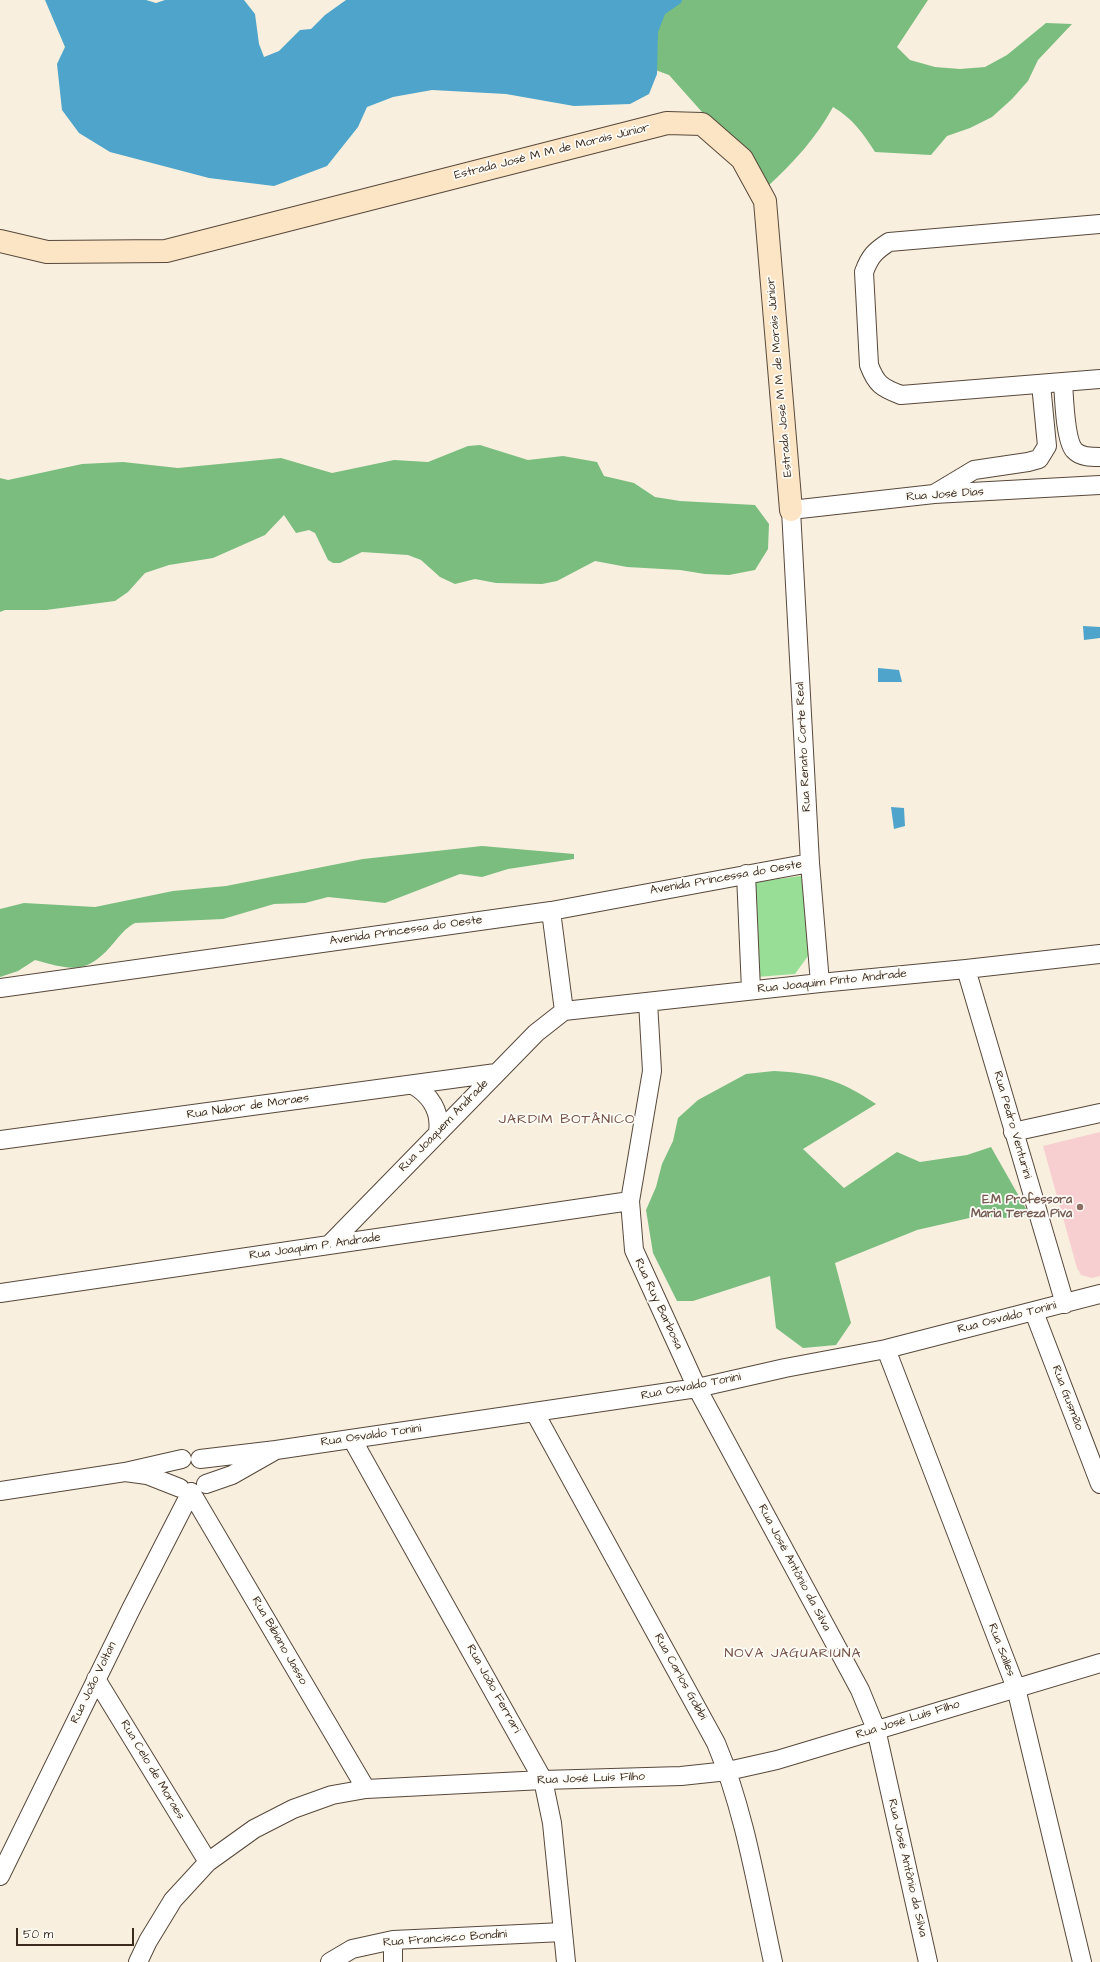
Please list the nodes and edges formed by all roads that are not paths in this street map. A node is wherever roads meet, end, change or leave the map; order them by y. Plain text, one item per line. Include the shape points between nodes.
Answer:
1 (1100, 224) edge
2 (0, 241) edge
3 (1100, 379) edge
4 (1063, 382) junction
5 (1041, 384) junction
6 (1100, 457) edge
7 (1100, 485) edge
8 (934, 494) junction
9 (790, 510) junction
10 (810, 863) junction
11 (746, 874) junction
12 (551, 911) junction
13 (1100, 954) edge
14 (966, 969) junction
15 (820, 983) junction
16 (0, 988) edge
17 (751, 990) junction
18 (648, 1002) junction
19 (564, 1011) junction
20 (496, 1073) junction
21 (413, 1085) junction
22 (1100, 1113) edge
23 (438, 1132) junction
24 (1013, 1132) junction
25 (0, 1140) edge
26 (630, 1201) junction
27 (329, 1245) junction
28 (0, 1293) edge
29 (1100, 1294) edge
30 (1065, 1304) junction
31 (1034, 1312) junction
32 (886, 1349) junction
33 (697, 1388) junction
34 (535, 1413) junction
35 (352, 1439) junction
36 (276, 1450) junction
37 (200, 1458) junction
38 (182, 1459) junction
39 (125, 1472) junction
40 (1100, 1484) edge
41 (193, 1488) junction
42 (0, 1492) edge
43 (1100, 1663) edge
44 (96, 1679) junction
45 (1016, 1688) junction
46 (876, 1729) junction
47 (728, 1771) junction
48 (543, 1780) junction
49 (366, 1789) junction
50 (208, 1862) junction
51 (0, 1876) edge
52 (563, 1932) junction
53 (393, 1940) junction
54 (138, 1962) edge
55 (330, 1962) edge
56 (392, 1962) edge
57 (566, 1962) edge
58 (773, 1962) edge
59 (928, 1962) edge
60 (1082, 1962) edge

1 - 5 street via 889,242 875,251 864,272 869,365 874,377 884,388 901,395
2 - 9 street, Estrada José M M de Morais Júnior via 47,252 166,251 667,123 702,124 742,159 765,201
3 - 4 street
4 - 5 street
4 - 6 street via 1066,418 1074,450 1081,455
5 - 8 street via 1047,446 1039,458 974,470
7 - 8 street, Rua José Dias
8 - 9 street, Rua José Dias
9 - 10 street, Rua Renato Corte Real
10 - 11 street, Avenida Princessa do Oeste
10 - 15 street, Rua Renato Corte Real
11 - 12 street, Avenida Princessa do Oeste
11 - 17 street
12 - 16 street, Avenida Princessa do Oeste
12 - 19 street
13 - 14 street, Rua Joaquim Pinto Andrade
14 - 15 street, Rua Joaquim Pinto Andrade
14 - 24 street, Rua Pedro Venturini
15 - 17 street, Rua Joaquim Pinto Andrade
17 - 18 street, Rua Joaquim Pinto Andrade
18 - 19 street, Rua Joaquim Pinto Andrade
18 - 26 street, Rua Ruy Barbosa via 652,1071
19 - 20 street, Rua Joaquem Andrade via 536,1033
20 - 21 street, Rua Nabor de Moraes
20 - 23 street, Rua Joaquem Andrade
21 - 23 street via 425,1092 436,1109 440,1121
21 - 25 street, Rua Nabor de Moraes
22 - 24 street
23 - 27 street, Rua Joaquem Andrade
24 - 30 street, Rua Pedro Venturini
26 - 27 street, Rua Joaquim P. Andrade
26 - 33 street, Rua Ruy Barbosa via 634,1250
27 - 28 street, Rua Joaquim P. Andrade
29 - 30 street, Rua Osvaldo Tonini
30 - 31 street, Rua Osvaldo Tonini
31 - 32 street, Rua Osvaldo Tonini
31 - 40 street, Rua Gusmão
32 - 33 street, Rua Osvaldo Tonini
32 - 45 street, Rua Salles
33 - 34 street, Rua Osvaldo Tonini
33 - 46 street, Rua José Antônio da Silva via 860,1690
34 - 35 street, Rua Osvaldo Tonini
34 - 47 street, Rua Carlos Gobbi via 716,1743
35 - 36 street, Rua Osvaldo Tonini
35 - 48 street, Rua João Ferrari
36 - 37 street, Rua Osvaldo Tonini
36 - 41 street, Rua Osvaldo Tonini via 232,1475
37 - 38 street, Rua Osvaldo Tonini
37 - 41 street via 209,1473
38 - 39 street, Rua Osvaldo Tonini
38 - 41 street via 173,1473 174,1479
39 - 41 street, Rua Osvaldo Tonini via 147,1475
39 - 42 street, Rua Osvaldo Tonini
41 - 44 street, Rua João Voltan
41 - 49 street, Rua Bibiano Jasso
43 - 45 street, Rua José Luís Filho
44 - 50 street, Rua Celo de Moraes
44 - 51 street, Rua João Voltan
45 - 46 street, Rua José Luís Filho
45 - 60 street, Rua Salles
46 - 47 street, Rua José Luís Filho via 777,1760
46 - 59 street, Rua José Antônio da Silva
47 - 48 street, Rua José Luís Filho via 681,1776
47 - 58 street, Rua Carlos Gobbi
48 - 49 street, Rua José Luís Filho
48 - 52 street, Rua João Ferrari via 552,1823
49 - 50 street, Rua José Luís Filho via 332,1795 293,1809 254,1829
50 - 54 street, Rua José Luís Filho via 173,1900
52 - 53 street, Rua Francisco Bondini
52 - 57 street, Rua João Ferrari
53 - 55 street, Rua Francisco Bondini via 352,1949
53 - 56 street

